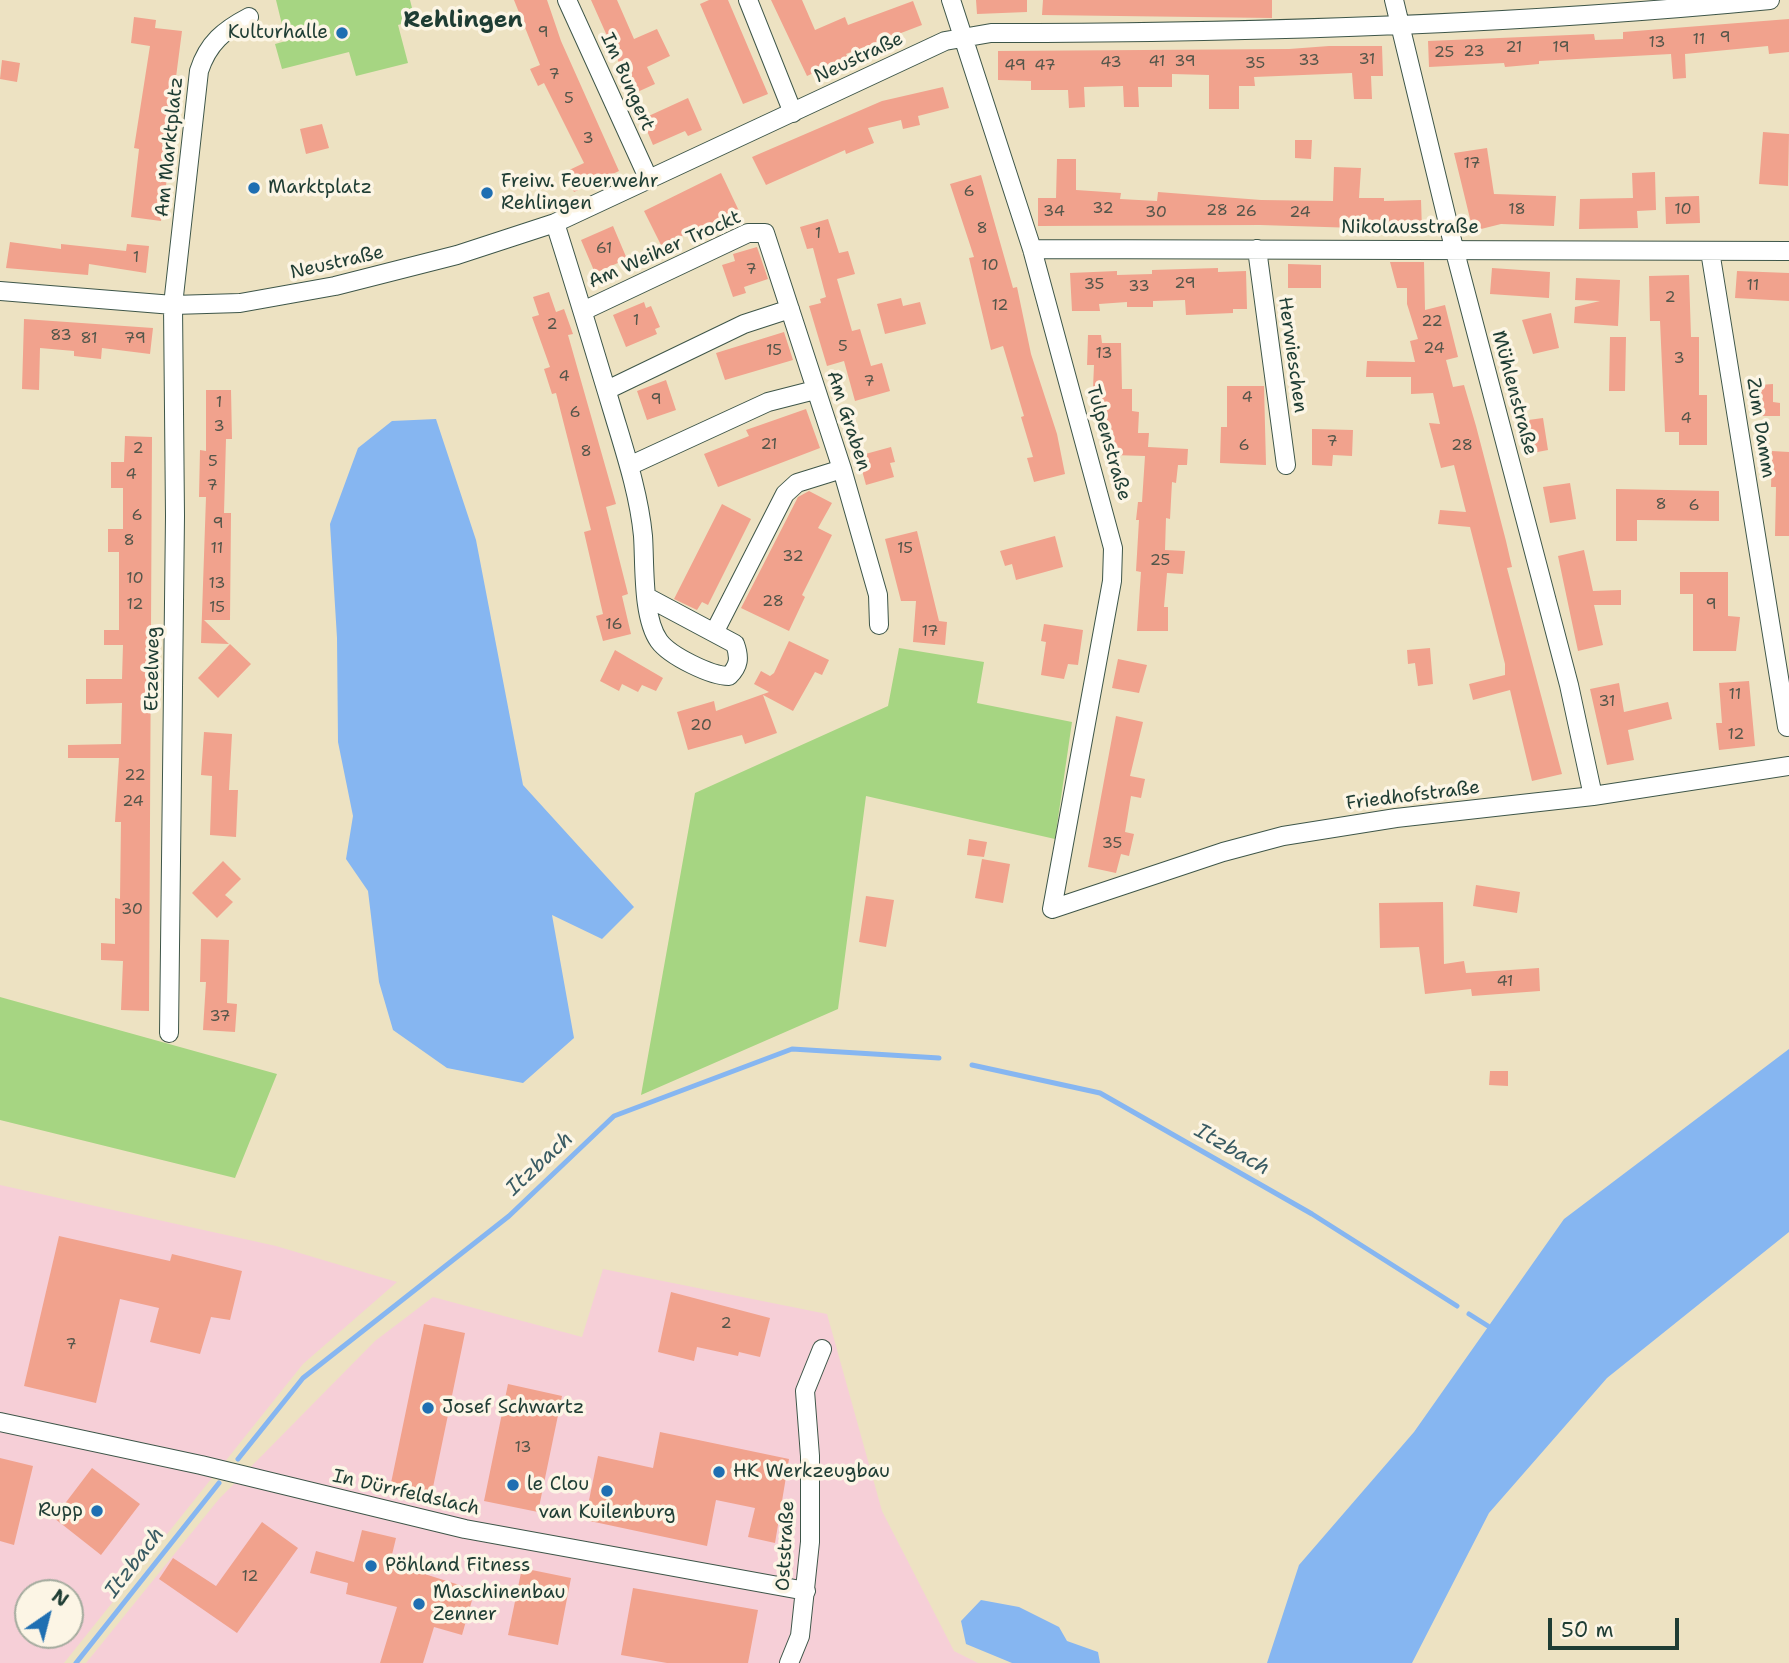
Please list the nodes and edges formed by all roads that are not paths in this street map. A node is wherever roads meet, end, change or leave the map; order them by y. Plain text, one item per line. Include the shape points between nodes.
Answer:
1 (567, 0) edge
2 (748, 0) edge
3 (951, 0) edge
4 (1394, 0) edge
5 (1770, 0) edge
6 (1641, 6) edge
7 (249, 17) dead end
8 (1400, 25) junction
9 (964, 36) junction
10 (793, 113) junction
11 (649, 180) junction
12 (555, 223) junction
13 (765, 233) joint
14 (1454, 248) junction
15 (1257, 249) junction
16 (1032, 250) junction
17 (1710, 251) junction
18 (1789, 251) edge
19 (0, 291) edge
20 (173, 305) junction
21 (790, 309) junction
22 (583, 311) junction
23 (607, 390) junction
24 (816, 390) junction
25 (629, 466) junction
26 (1286, 466) dead end
27 (842, 469) junction
28 (648, 597) junction
29 (879, 625) dead end
30 (715, 631) junction
31 (1782, 653) edge
32 (1787, 727) dead end
33 (1789, 766) edge
34 (1593, 796) junction
35 (1052, 909) joint
36 (169, 1033) dead end
37 (822, 1349) dead end
38 (0, 1422) edge
39 (806, 1591) junction
40 (789, 1663) edge

1 - 11 street, Im Bungert
2 - 10 street
3 - 9 street, Tulpenstraße
4 - 8 street, Mühlenstraße
5 - 6 street, Neustraße
6 - 8 street, Neustraße
7 - 20 street, Am Marktplatz via 214,40 199,71
8 - 9 street, Neustraße
8 - 14 street, Mühlenstraße
9 - 10 street, Neustraße
9 - 16 street, Tulpenstraße
10 - 11 street, Neustraße
11 - 12 street, Neustraße
12 - 20 street, Neustraße via 457,256 335,286 240,303
12 - 22 street, Am Weiher Trockt
13 - 21 street, Am Graben
13 - 22 street, Am Weiher Trockt via 748,233
14 - 15 street, Nikolausstraße
14 - 17 street, Nikolausstraße
14 - 34 street, Mühlenstraße via 1569,685
15 - 16 street, Nikolausstraße
15 - 26 street, Herwieschen
16 - 35 street, Tulpenstraße via 1113,548 1112,580
17 - 18 street, Nikolausstraße
17 - 31 street, Zum Damm
19 - 20 street, Neustraße
20 - 36 street, Etzelweg via 176,516
21 - 23 street via 744,324
21 - 24 street, Am Graben
22 - 23 street, Am Weiher Trockt
23 - 25 street, Am Weiher Trockt
24 - 25 street via 768,402
24 - 27 street, Am Graben
25 - 28 street, Am Weiher Trockt
27 - 29 street, Am Graben via 878,595
27 - 30 street via 797,482 785,494
28 - 30 street, Am Weiher Trockt
28 - 30 street, Am Weiher Trockt via 658,639 666,648 717,676 729,676 737,667 739,654 735,645
31 - 32 street, Zum Damm
33 - 34 street, Friedhofstraße
34 - 35 street, Friedhofstraße via 1283,836
37 - 39 street, Oststraße via 805,1391 810,1456
38 - 39 street, In Dürrfeldslach via 465,1529
39 - 40 street, Oststraße via 800,1636

